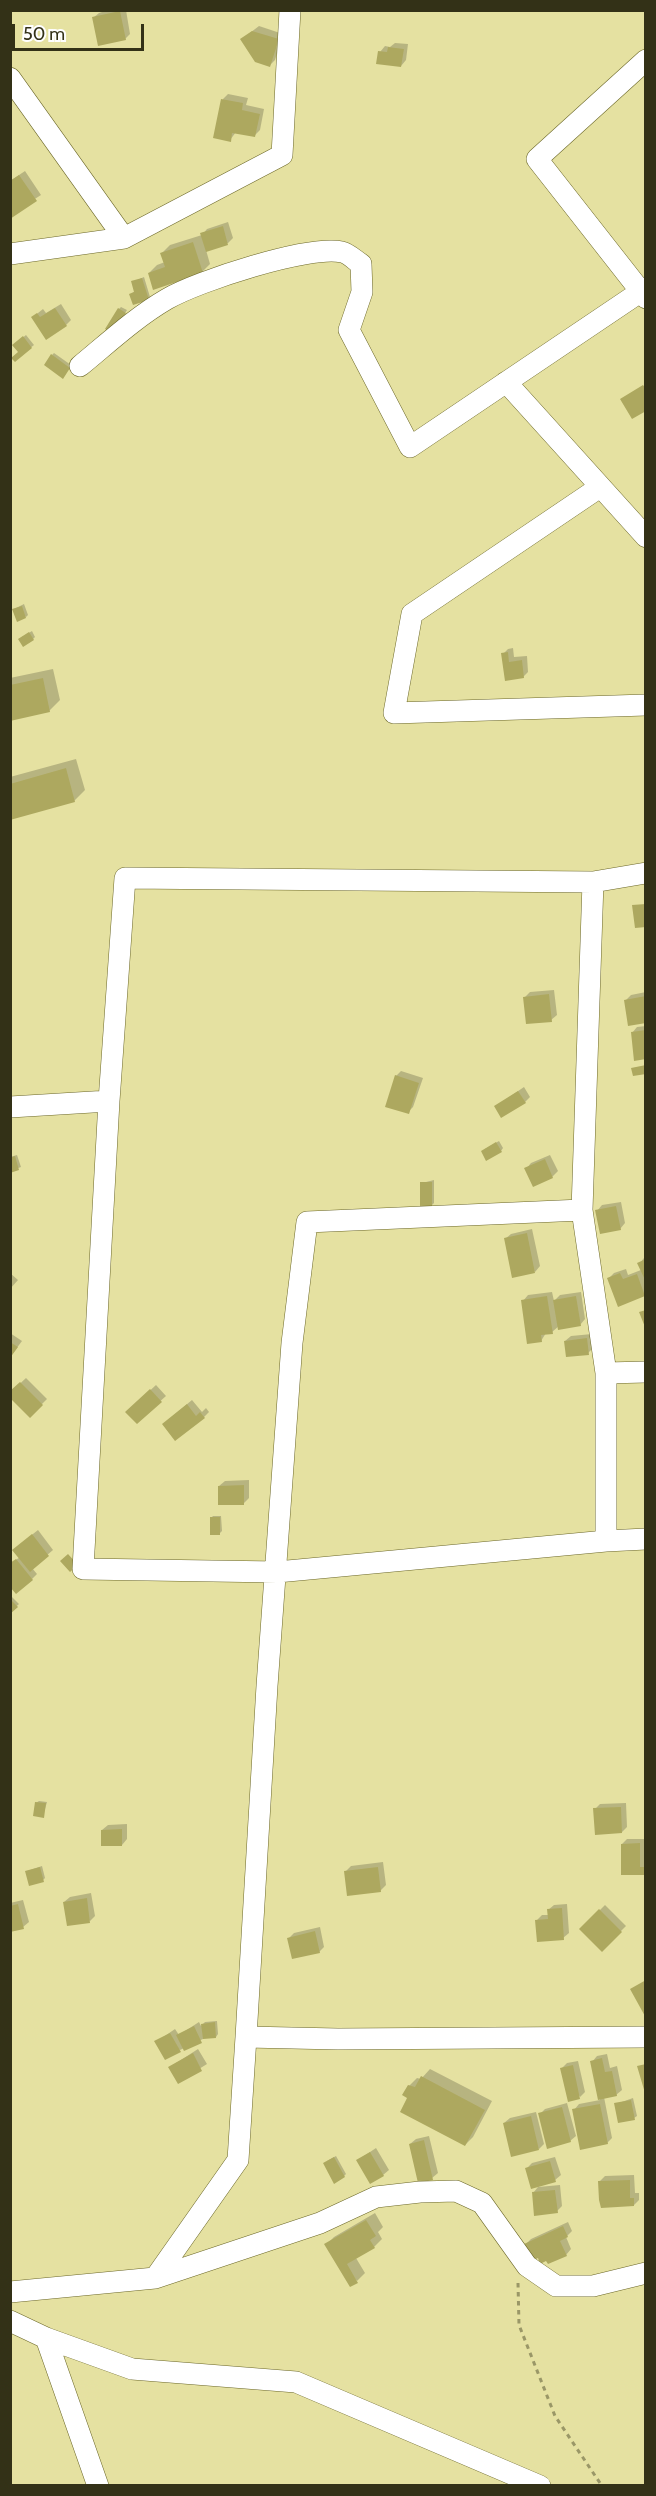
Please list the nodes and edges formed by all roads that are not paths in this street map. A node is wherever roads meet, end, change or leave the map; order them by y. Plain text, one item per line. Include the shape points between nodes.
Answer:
1 (290, 10) edge
2 (645, 60) edge
3 (10, 78) edge
4 (124, 238) junction
5 (10, 254) edge
6 (644, 292) edge
7 (80, 366) dead end
8 (506, 382) junction
9 (600, 487) junction
10 (645, 537) edge
11 (645, 705) edge
12 (645, 873) edge
13 (593, 882) junction
14 (109, 1101) junction
15 (10, 1107) edge
16 (582, 1210) junction
17 (645, 1372) edge
18 (606, 1373) junction
19 (645, 1539) edge
20 (606, 1541) junction
21 (277, 1572) junction
22 (246, 2037) junction
23 (645, 2037) edge
24 (645, 2273) edge
25 (155, 2278) junction
26 (10, 2292) edge
27 (10, 2321) edge
28 (46, 2338) junction
29 (98, 2486) edge
30 (540, 2486) edge

1 - 4 street via 282,155
2 - 6 street via 537,159
3 - 4 street
4 - 5 street
6 - 8 street
7 - 8 street via 131,324 193,285 305,253 344,252 361,264 362,292 349,330 410,447
8 - 9 street
9 - 10 street
9 - 11 street via 412,615 394,713
12 - 13 street
13 - 14 street via 125,878
13 - 16 street
14 - 15 street
14 - 21 street via 82,1569
16 - 18 street
16 - 21 street via 307,1222 292,1342
17 - 18 street
18 - 20 street
19 - 20 street
20 - 21 street
21 - 22 street
22 - 23 street
22 - 25 street via 238,2160
24 - 25 street via 593,2286 556,2286 526,2266 482,2203 456,2192 420,2192 376,2197 320,2223
25 - 26 street
27 - 28 street
28 - 29 street
28 - 30 street via 132,2369 296,2382

